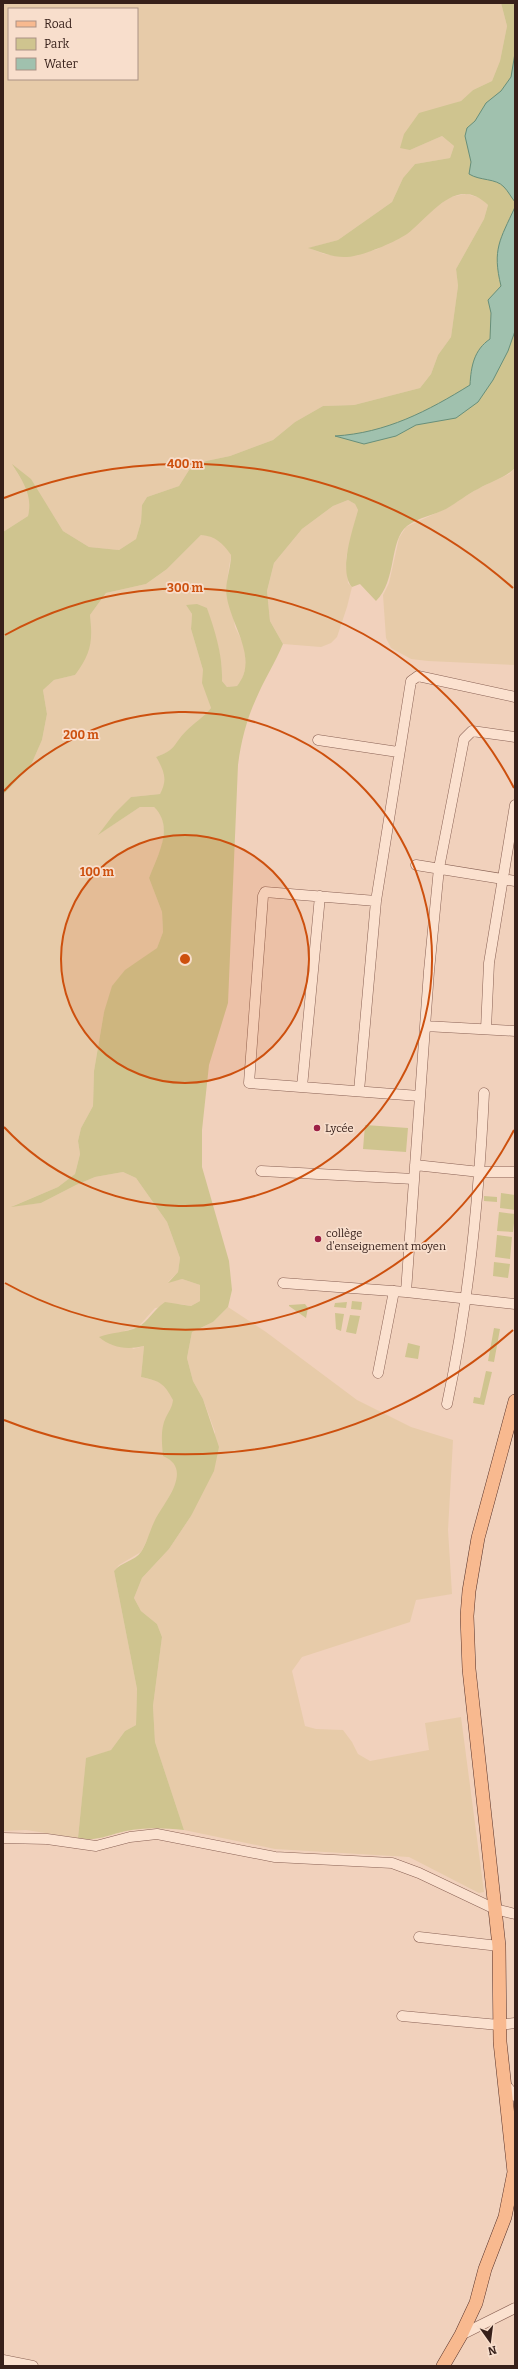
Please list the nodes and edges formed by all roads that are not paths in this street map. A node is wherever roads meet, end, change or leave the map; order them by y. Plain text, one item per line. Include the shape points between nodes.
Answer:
1 (515, 697) edge
2 (515, 736) edge
3 (318, 740) dead end
4 (398, 752) junction
5 (515, 805) edge
6 (416, 865) dead end
7 (440, 868) junction
8 (502, 879) junction
9 (515, 881) edge
10 (320, 896) junction
11 (376, 901) junction
12 (425, 1026) junction
13 (486, 1029) junction
14 (515, 1032) edge
15 (302, 1087) junction
16 (359, 1091) junction
17 (484, 1093) dead end
18 (419, 1096) junction
19 (415, 1165) junction
20 (261, 1171) dead end
21 (480, 1172) junction
22 (515, 1172) edge
23 (414, 1179) junction
24 (282, 1283) dead end
25 (394, 1292) junction
26 (406, 1292) junction
27 (466, 1299) junction
28 (515, 1304) edge
29 (378, 1373) dead end
30 (515, 1401) edge
31 (447, 1404) dead end
32 (3, 1838) edge
33 (495, 1909) junction
34 (515, 1914) edge
35 (419, 1937) dead end
36 (499, 1946) junction
37 (402, 2016) dead end
38 (515, 2023) edge
39 (499, 2025) junction
40 (505, 2084) junction
41 (515, 2096) edge
42 (515, 2308) edge
43 (461, 2335) junction
44 (3, 2360) edge
45 (33, 2366) edge
46 (443, 2366) edge

1 - 4 street via 413,677
2 - 7 street via 472,731 464,739
3 - 4 street
4 - 11 street
5 - 8 street
6 - 7 street
7 - 8 street
7 - 12 street
8 - 9 street
8 - 13 street via 489,963
10 - 11 street
10 - 15 street
10 - 15 street via 270,891 265,892 263,896 249,1083
11 - 16 street
12 - 13 street
12 - 18 street
13 - 14 street
15 - 16 street
16 - 18 street
17 - 21 street
18 - 19 street
19 - 21 street
19 - 23 street
20 - 23 street
21 - 22 street
21 - 27 street
23 - 26 street
24 - 25 street
25 - 26 street
25 - 29 street
26 - 27 street
27 - 28 street
27 - 31 street
30 - 33 main road via 478,1538 467,1616 469,1669
32 - 33 street via 47,1839 96,1846 130,1837 157,1834 276,1857 392,1863
33 - 34 street
33 - 36 main road
35 - 36 street
36 - 39 main road
37 - 39 street
38 - 39 street
39 - 40 main road
40 - 41 street
40 - 43 main road via 514,2172 513,2186 476,2303
42 - 43 street
43 - 46 main road
44 - 45 street

